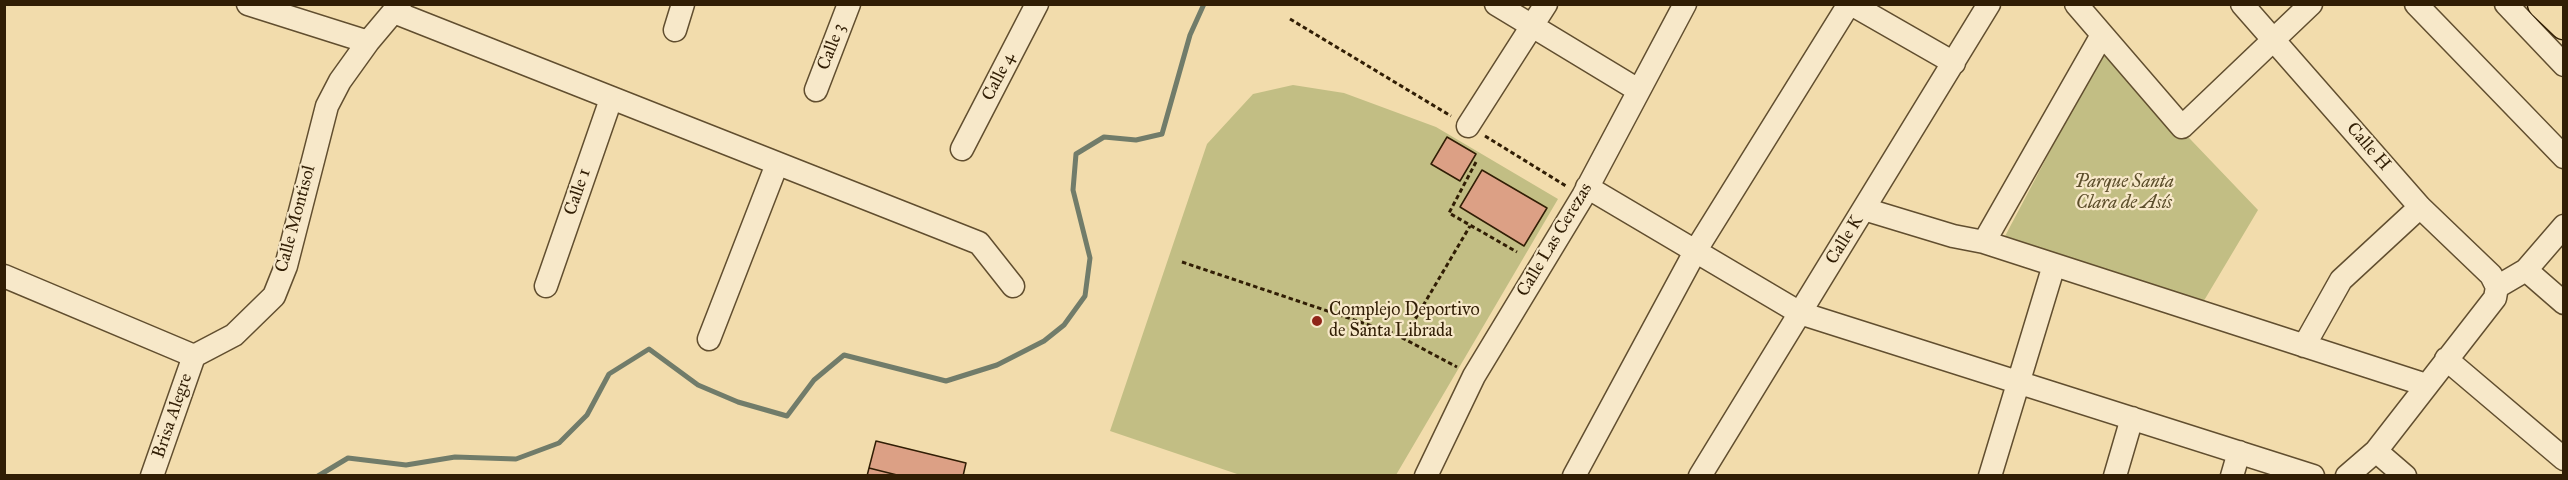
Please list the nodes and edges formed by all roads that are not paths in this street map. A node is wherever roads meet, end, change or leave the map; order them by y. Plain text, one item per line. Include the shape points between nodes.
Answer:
1 (248, 4) edge
2 (683, 4) edge
3 (849, 4) edge
4 (1496, 4) edge
5 (1546, 4) edge
6 (1685, 4) edge
7 (1850, 4) edge
8 (1989, 4) edge
9 (2076, 4) edge
10 (2241, 4) edge
11 (2311, 4) edge
12 (2416, 4) edge
13 (2506, 4) edge
14 (2542, 4) edge
15 (1033, 6) edge
16 (397, 8) edge
17 (2564, 25) edge
18 (1533, 26) junction
19 (675, 30) dead end
20 (2102, 34) junction
21 (2273, 40) junction
22 (368, 42) junction
23 (1954, 63) junction
24 (2564, 65) edge
25 (816, 90) dead end
26 (1638, 90) junction
27 (610, 99) junction
28 (1468, 126) road end
29 (962, 149) dead end
30 (2564, 158) edge
31 (777, 164) junction
32 (1585, 191) junction
33 (2420, 207) junction
34 (1864, 209) junction
35 (2564, 226) edge
36 (1984, 242) junction
37 (1696, 250) junction
38 (2054, 265) junction
39 (2526, 270) junction
40 (4, 276) edge
41 (546, 286) dead end
42 (1013, 286) dead end
43 (2497, 287) junction
44 (2564, 303) edge
45 (1800, 313) junction
46 (708, 339) dead end
47 (2304, 346) junction
48 (194, 356) junction
49 (2446, 359) junction
50 (2020, 383) junction
51 (2426, 385) junction
52 (2132, 418) junction
53 (2376, 451) junction
54 (2239, 452) junction
55 (2564, 459) edge
56 (1706, 474) edge
57 (152, 476) edge
58 (1425, 476) edge
59 (1574, 476) edge
60 (1990, 476) edge
61 (2115, 476) edge
62 (2232, 476) edge
63 (2313, 476) edge
64 (2347, 476) edge
65 (2405, 476) edge

1 - 22 street
2 - 19 street
3 - 25 street, Calle 3
4 - 18 street
5 - 18 street
6 - 26 street, Calle Las Cerezas
7 - 23 street
7 - 37 street
8 - 23 street, Calle K
9 - 20 street
10 - 21 street, Calle H
11 - 21 street
12 - 30 street
13 - 24 street
14 - 17 main road
15 - 29 street, Calle 4
16 - 22 street, Calle Montisol
16 - 27 street
18 - 26 street
18 - 28 street
20 - 21 street via 2182,127
20 - 36 street
21 - 33 street, Calle H
22 - 48 street, Calle Montisol via 327,106 286,266 274,296 234,335
23 - 34 street, Calle K
26 - 32 street, Calle Las Cerezas
27 - 31 street
27 - 41 street, Calle 1
31 - 42 street via 979,243
31 - 46 street
32 - 37 street
32 - 58 street, Calle Las Cerezas via 1474,376
33 - 43 street, Calle H via 2491,275
33 - 47 street via 2341,280
34 - 36 street
34 - 45 street, Calle K
35 - 39 street
36 - 38 street
37 - 45 street
37 - 59 street
38 - 47 street
38 - 50 street
39 - 43 street
39 - 44 street
40 - 48 street
43 - 49 street via 2495,298
45 - 50 street
45 - 56 street, Calle K
47 - 51 street
48 - 57 street, Brisa Alegre
49 - 51 street
49 - 55 street
50 - 52 street
50 - 60 street
51 - 53 street
52 - 54 street
52 - 61 street
53 - 64 street
53 - 65 street
54 - 62 street
54 - 63 street

